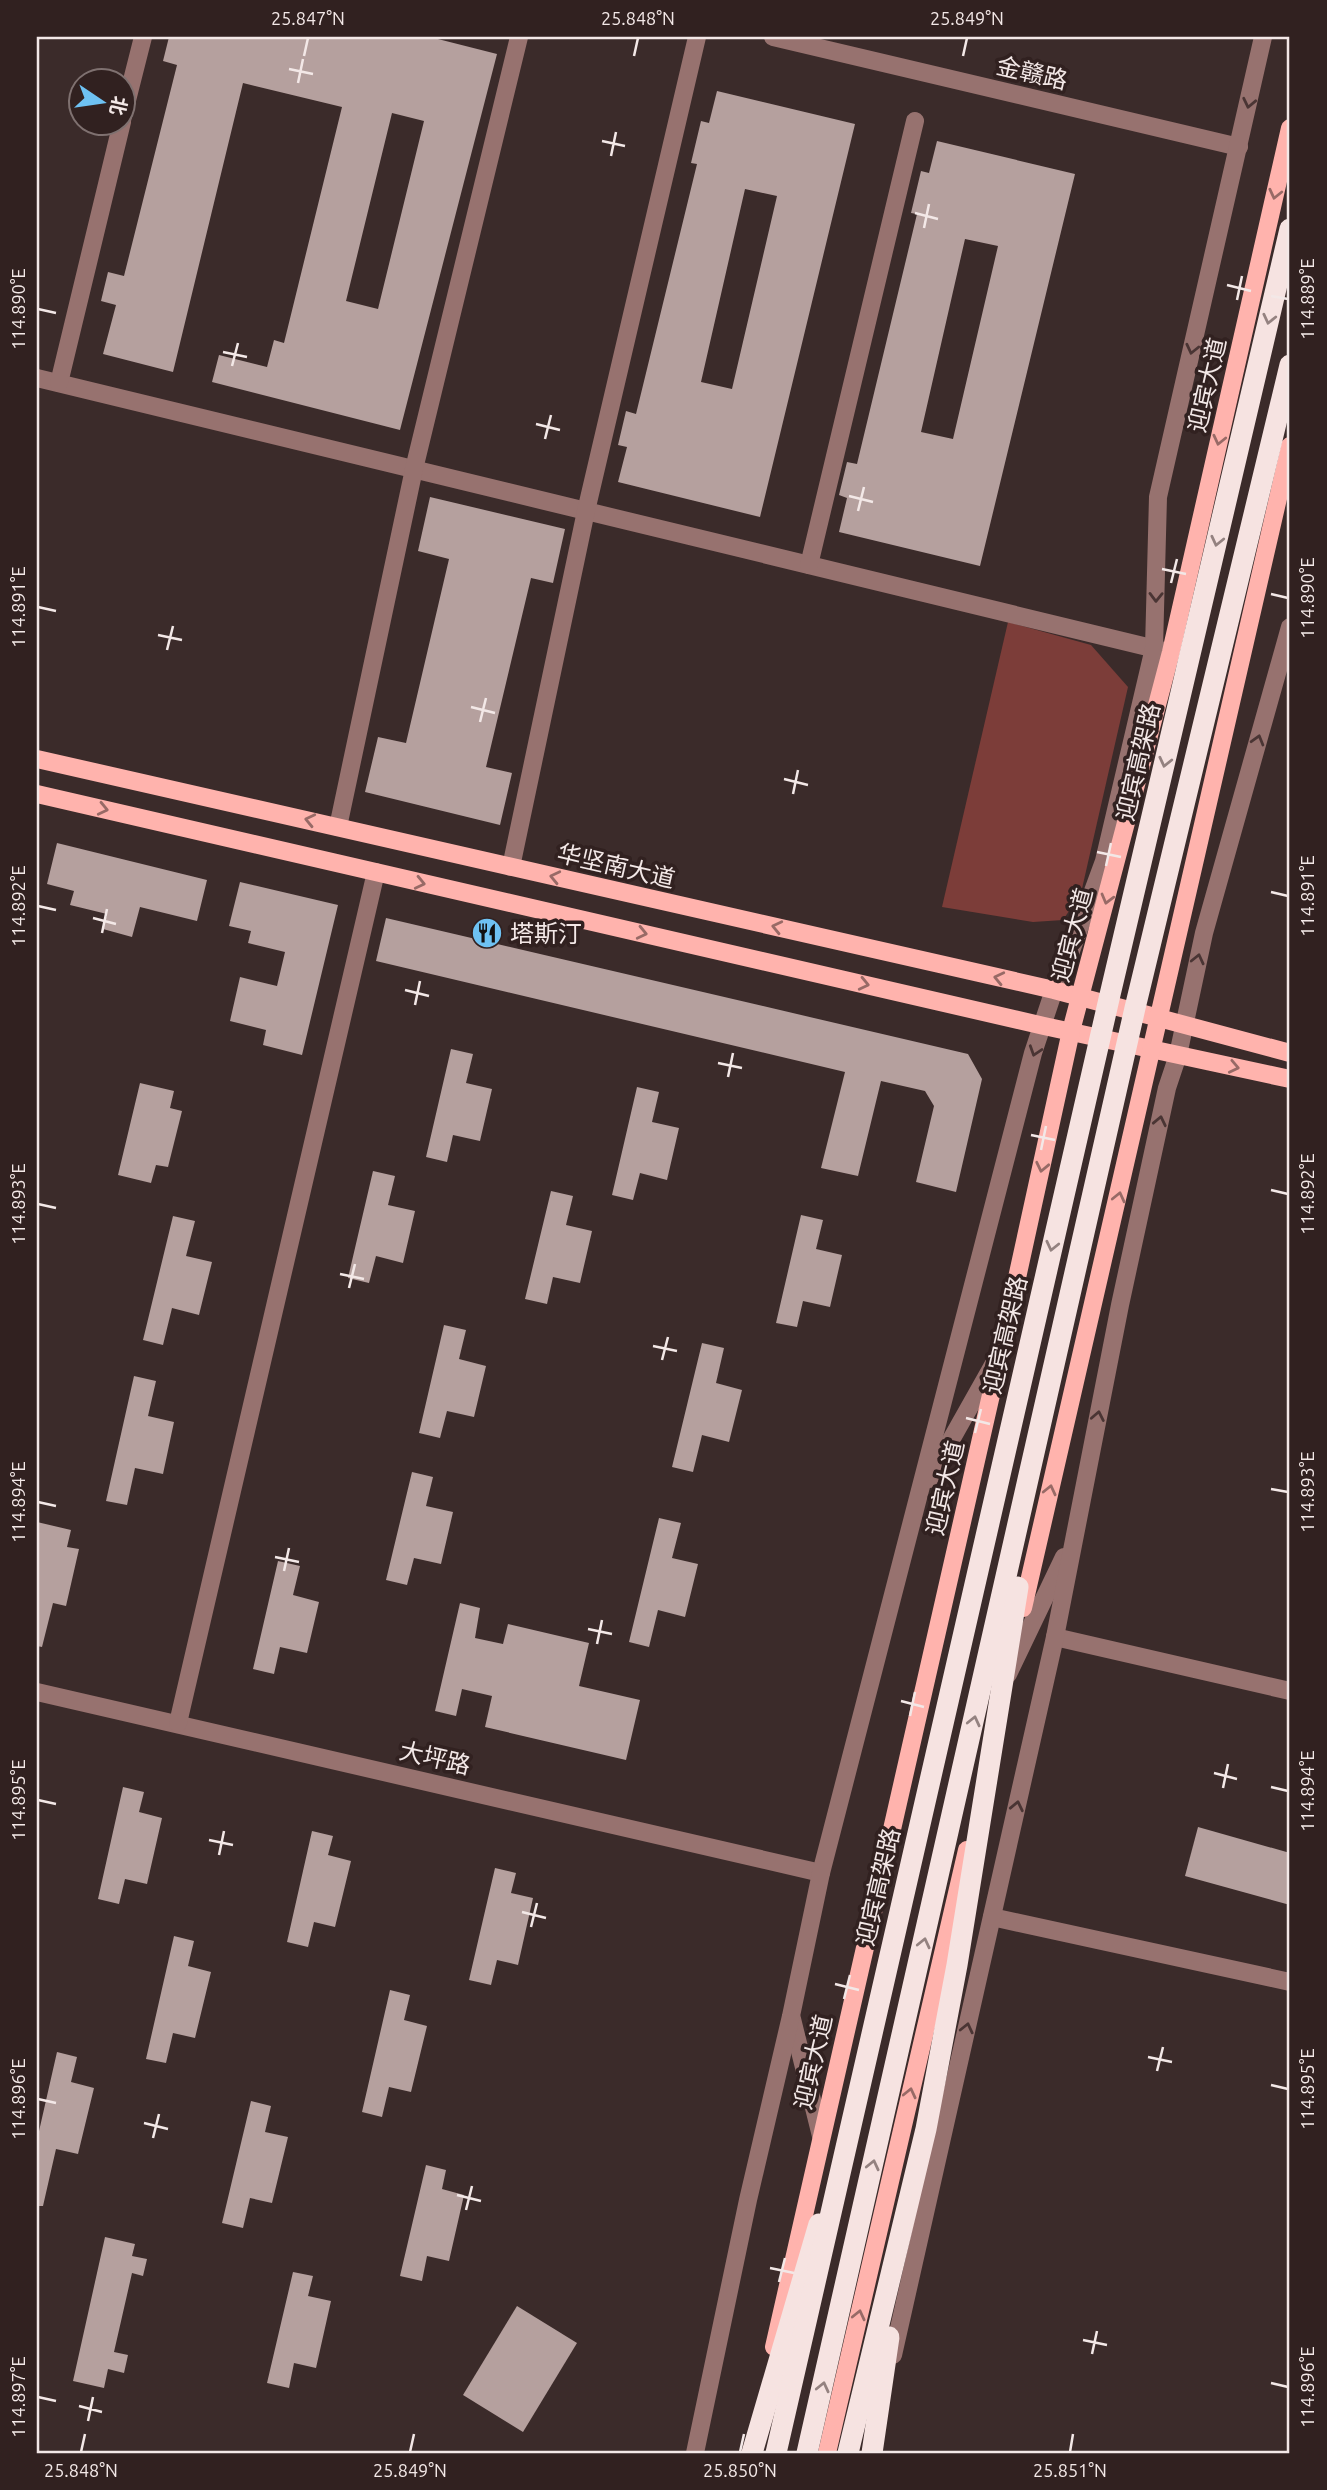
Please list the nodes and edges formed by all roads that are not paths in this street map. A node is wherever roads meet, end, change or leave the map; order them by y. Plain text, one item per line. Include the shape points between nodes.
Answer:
1 (143, 37) edge
2 (519, 37) edge
3 (697, 37) edge
4 (773, 37) edge
5 (1263, 37) edge
6 (136, 66) edge
7 (915, 121) dead end
8 (1290, 128) edge
9 (119, 136) edge
10 (1239, 147) junction
11 (1290, 229) edge
12 (1290, 365) edge
13 (37, 378) edge
14 (59, 383) junction
15 (1290, 383) edge
16 (1290, 446) edge
17 (414, 469) junction
18 (586, 511) junction
19 (1254, 519) junction
20 (809, 565) junction
21 (1290, 627) edge
22 (1163, 650) junction
23 (37, 758) edge
24 (37, 794) edge
25 (338, 827) junction
26 (511, 867) junction
27 (376, 872) junction
28 (1054, 990) junction
29 (1080, 998) junction
30 (1158, 1018) junction
31 (1044, 1026) junction
32 (1184, 1026) junction
33 (1071, 1031) junction
34 (1152, 1049) junction
35 (1290, 1053) edge
36 (1178, 1055) junction
37 (1290, 1079) edge
38 (1002, 1351) junction
39 (1051, 1384) junction
40 (918, 1498) junction
41 (1073, 1536) junction
42 (1055, 1637) junction
43 (1006, 1677) junction
44 (1290, 1691) edge
45 (37, 1692) edge
46 (178, 1723) junction
47 (821, 1873) junction
48 (992, 1917) junction
49 (1290, 1982) edge
50 (791, 2016) junction
51 (860, 2084) junction
52 (926, 2129) junction
53 (821, 2136) junction
54 (695, 2453) edge
55 (751, 2453) edge
56 (776, 2453) edge
57 (807, 2453) edge
58 (827, 2453) edge
59 (848, 2453) edge
60 (872, 2453) edge

1 - 6 street
2 - 17 street
3 - 18 street
4 - 10 street, 金赣路
5 -> 10 street
7 - 20 street
8 -> 22 main road, 迎宾大道
9 - 14 street
10 -> 22 street via 1158,497
11 -> 51 highway, 迎宾高架路, bridge
12 - 19 highway, bridge
13 - 14 street
14 - 17 street
15 - 19 highway, bridge
16 - 30 main road
17 - 18 street
17 - 25 street
18 - 20 street
18 - 26 street
19 - 39 highway, bridge via 1135,1008
20 - 22 street
32 -> 21 street via 1204,933
22 - 28 street via 1104,861
22 -> 29 main road, 迎宾大道
25 -> 23 main road, 华坚南大道
24 -> 27 main road
25 - 26 main road, 华坚南大道
28 -> 26 main road, 华坚南大道
27 -> 31 main road
27 - 46 street
28 - 29 main road, 华坚南大道
28 - 31 street
29 - 30 main road, 华坚南大道
29 - 33 main road, 迎宾大道
30 - 32 main road, 华坚南大道
30 - 34 main road
31 - 33 main road
31 -> 40 street via 1033,1053
32 - 35 main road, 华坚南大道
32 - 36 street
33 - 34 main road
33 -> 38 main road, 迎宾大道
34 - 36 main road
43 -> 34 main road
36 -> 37 main road
41 -> 36 street via 1167,1088
38 - 40 street
38 - 53 main road, 迎宾大道
39 - 52 highway, bridge
57 -> 39 highway, bridge
40 - 47 street
41 - 42 street
41 - 43 street
42 - 44 street
48 -> 42 street
58 -> 43 main road
45 - 46 street, 大坪路
46 - 47 street, 大坪路
47 - 50 street
48 - 49 street
60 -> 48 street
50 - 53 street
50 - 54 street
51 - 55 highway, bridge
51 - 56 highway, 迎宾高架路, bridge
52 - 59 highway, bridge
52 - 60 highway, bridge
53 - 55 main road, 迎宾大道

